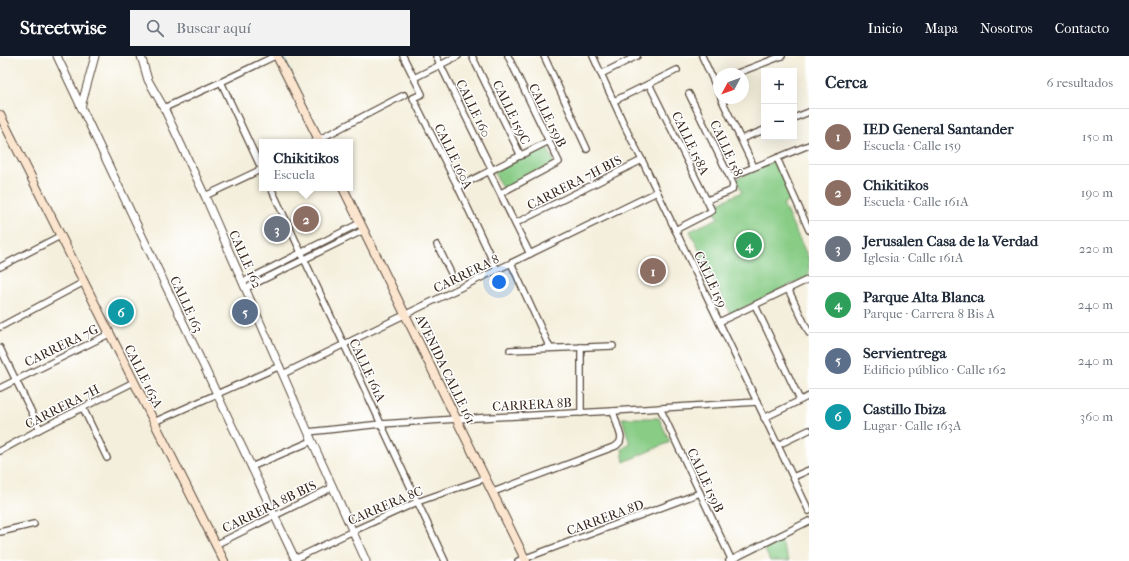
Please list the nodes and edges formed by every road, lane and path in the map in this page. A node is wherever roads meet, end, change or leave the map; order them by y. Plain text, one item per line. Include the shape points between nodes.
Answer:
1 (57, 56) edge
2 (95, 56) edge
3 (141, 56) edge
4 (276, 56) edge
5 (403, 56) edge
6 (436, 56) edge
7 (458, 56) edge
8 (472, 56) edge
9 (508, 56) edge
10 (544, 56) edge
11 (592, 56) edge
12 (635, 56) edge
13 (702, 56) edge
14 (782, 56) edge
15 (440, 65) junction
16 (749, 69) edge
17 (677, 70) dead end
18 (601, 74) junction
19 (713, 74) edge
20 (414, 78) junction
21 (221, 82) junction
22 (649, 84) junction
23 (689, 94) dead end
24 (404, 95) dead end
25 (614, 101) junction
26 (725, 104) edge
27 (81, 107) junction
28 (164, 108) junction
29 (809, 112) edge
30 (0, 115) edge
31 (797, 117) edge
32 (761, 131) edge
33 (317, 139) edge
34 (322, 139) edge
35 (741, 139) junction
36 (549, 141) junction
37 (808, 147) edge
38 (587, 149) dead end
39 (521, 156) junction
40 (777, 158) junction
41 (642, 160) junction
42 (259, 163) edge
43 (754, 167) junction
44 (259, 170) edge
45 (491, 170) junction
46 (730, 177) junction
47 (458, 187) junction
48 (271, 191) edge
49 (344, 191) edge
50 (501, 192) junction
51 (657, 192) junction
52 (205, 196) junction
53 (707, 200) junction
54 (516, 223) junction
55 (362, 227) junction
56 (675, 230) junction
57 (809, 230) edge
58 (60, 236) junction
59 (437, 245) dead end
60 (301, 253) junction
61 (530, 254) junction
62 (304, 259) junction
63 (511, 263) junction
64 (0, 267) edge
65 (497, 270) junction
66 (451, 273) tunnel mouth
67 (809, 279) edge
68 (84, 282) junction
69 (244, 285) junction
70 (788, 289) junction
71 (755, 305) junction
72 (405, 315) junction
73 (719, 322) junction
74 (808, 326) edge
75 (0, 327) edge
76 (809, 333) edge
77 (109, 334) junction
78 (344, 344) junction
79 (613, 346) dead end
80 (581, 347) junction
81 (0, 348) edge
82 (550, 348) junction
83 (510, 350) dead end
84 (280, 366) junction
85 (283, 374) junction
86 (16, 380) junction
87 (134, 382) junction
88 (0, 388) edge
89 (216, 394) junction
90 (809, 396) edge
91 (800, 400) junction
92 (757, 402) junction
93 (83, 408) junction
94 (660, 408) junction
95 (613, 411) junction
96 (582, 413) junction
97 (457, 418) junction
98 (764, 418) junction
99 (154, 422) junction
100 (380, 424) junction
101 (40, 429) junction
102 (809, 430) edge
103 (308, 432) junction
104 (312, 441) junction
105 (778, 445) junction
106 (0, 451) edge
107 (107, 458) dead end
108 (251, 467) junction
109 (809, 470) edge
110 (793, 477) junction
111 (486, 478) junction
112 (333, 487) junction
113 (493, 492) junction
114 (700, 494) junction
115 (417, 502) junction
116 (809, 511) edge
117 (274, 516) junction
118 (809, 521) edge
119 (34, 524) dead end
120 (353, 531) junction
121 (0, 532) edge
122 (215, 545) junction
123 (295, 560) edge
124 (523, 560) edge
125 (224, 561) edge
126 (366, 561) edge
127 (445, 561) edge
128 (730, 561) edge

1 - 27 street, CALLE 163
2 - 27 street
3 - 28 street, CALLE 162 via 148,80
4 - 21 street
4 - 33 main road
5 - 20 street, CALLE 160A
6 - 15 street, CALLE 160
7 - 15 street
8 - 39 street, CALLE 159C
9 - 36 street, CALLE 159B
10 - 38 street
11 - 18 street, CALLE 159
12 - 18 street
13 - 19 street
14 - 16 street
15 - 20 street
15 - 45 street, CALLE 160
17 - 22 street
18 - 25 street, CALLE 159
20 - 47 street, CALLE 160A via 422,94 413,98
21 - 28 street
21 - 42 street
22 - 25 street
22 - 53 street, CALLE 158A
23 - 46 street, CALLE 158
24 - 34 street
25 - 41 street, CALLE 159
26 - 35 street
27 - 89 street, CALLE 163
28 - 52 street, CALLE 162
29 - 31 street
30 - 58 main road, CALLE 163A
32 - 35 street
35 - 43 street
36 - 39 street
36 - 50 street, CALLE 159B via 559,162
37 - 40 street
39 - 45 street
40 - 43 street
40 - 57 street
41 - 51 street, CALLE 159
41 - 54 street, CARRERA 7H BIS
43 - 46 street
44 - 52 street
45 - 47 street
45 - 50 street, CALLE 160
46 - 53 street, CALLE 158 via 732,190
47 - 65 street, CALLE 160A
48 - 60 street, CALLE 161A
49 - 55 main road, AVENIDA CALLE 161
50 - 54 street, CALLE 160
51 - 56 street, CALLE 159
51 - 61 street, CARRERA 8
52 - 69 street, CALLE 162
53 - 56 street, CALLE 158A via 712,212
54 - 61 street, CALLE 160
55 - 60 street
55 - 62 street
55 - 72 main road, AVENIDA CALLE 161
56 - 73 street, CALLE 159
58 - 64 street
58 - 68 main road, CALLE 163A
59 - 66 street
60 - 62 street, CALLE 161A
60 - 69 street
61 - 63 street, CARRERA 8
62 - 69 street
62 - 78 street, CALLE 161A
63 - 65 street, CARRERA 8
63 - 82 street
65 - 72 street, CARRERA 8 via 458,286
67 - 70 street
68 - 75 street
68 - 77 main road, CALLE 163A
69 - 84 street, CALLE 162
70 - 71 street
70 - 74 street
71 - 73 street
71 - 91 street
72 - 78 street, CARRERA 8
72 - 97 main road, AVENIDA CALLE 161
73 - 92 street, CALLE 159
74 - 76 street
77 - 86 street, CARRERA 7G
77 - 87 main road, CALLE 163A
78 - 85 street, CARRERA 8
78 - 100 street, CALLE 161A
79 - 80 street
80 - 82 street
80 - 96 street
81 - 86 street
82 - 83 street
84 - 85 street, CALLE 162
84 - 89 street
85 - 103 street, CALLE 162
86 - 88 street, CARRERA 7G
86 - 101 street
87 - 93 street, CARRERA 7H
87 - 99 main road, CALLE 163A
89 - 99 street
89 - 108 street, CALLE 163
90 - 91 street
91 - 98 street
92 - 94 street, CARRERA 8B
92 - 98 street, CALLE 159
93 - 101 street, CARRERA 7H
93 - 107 street
94 - 95 street, CARRERA 8B
94 - 114 street, CALLE 159B
95 - 96 street, CARRERA 8B
95 - 113 street via 622,438 616,446
96 - 97 street, CARRERA 8B
97 - 100 street, CARRERA 8B
97 - 111 main road, AVENIDA CALLE 161
98 - 105 street, CALLE 159
99 - 122 main road, CALLE 163A
100 - 103 street, CARRERA 8B
100 - 115 street, CALLE 161A
101 - 106 street, CARRERA 7H
102 - 105 street
103 - 104 street, CALLE 162
104 - 108 street
104 - 112 street, CALLE 162
105 - 110 street, CALLE 159
108 - 117 street, CALLE 163
109 - 110 street
110 - 116 street, CALLE 159
111 - 113 main road, AVENIDA CALLE 161
111 - 115 street, CARRERA 8C
112 - 117 street, CARRERA 8B BIS
112 - 120 street, CALLE 162
113 - 124 main road, AVENIDA CALLE 161
114 - 124 street, CARRERA 8D
114 - 128 street, CALLE 159B
115 - 120 street, CARRERA 8C
115 - 127 street, CALLE 161A
117 - 122 street, CARRERA 8B BIS
117 - 123 street, CALLE 163
118 - 128 street
119 - 121 street
120 - 123 street, CARRERA 8C
120 - 126 street, CALLE 162
122 - 125 main road, CALLE 163A

